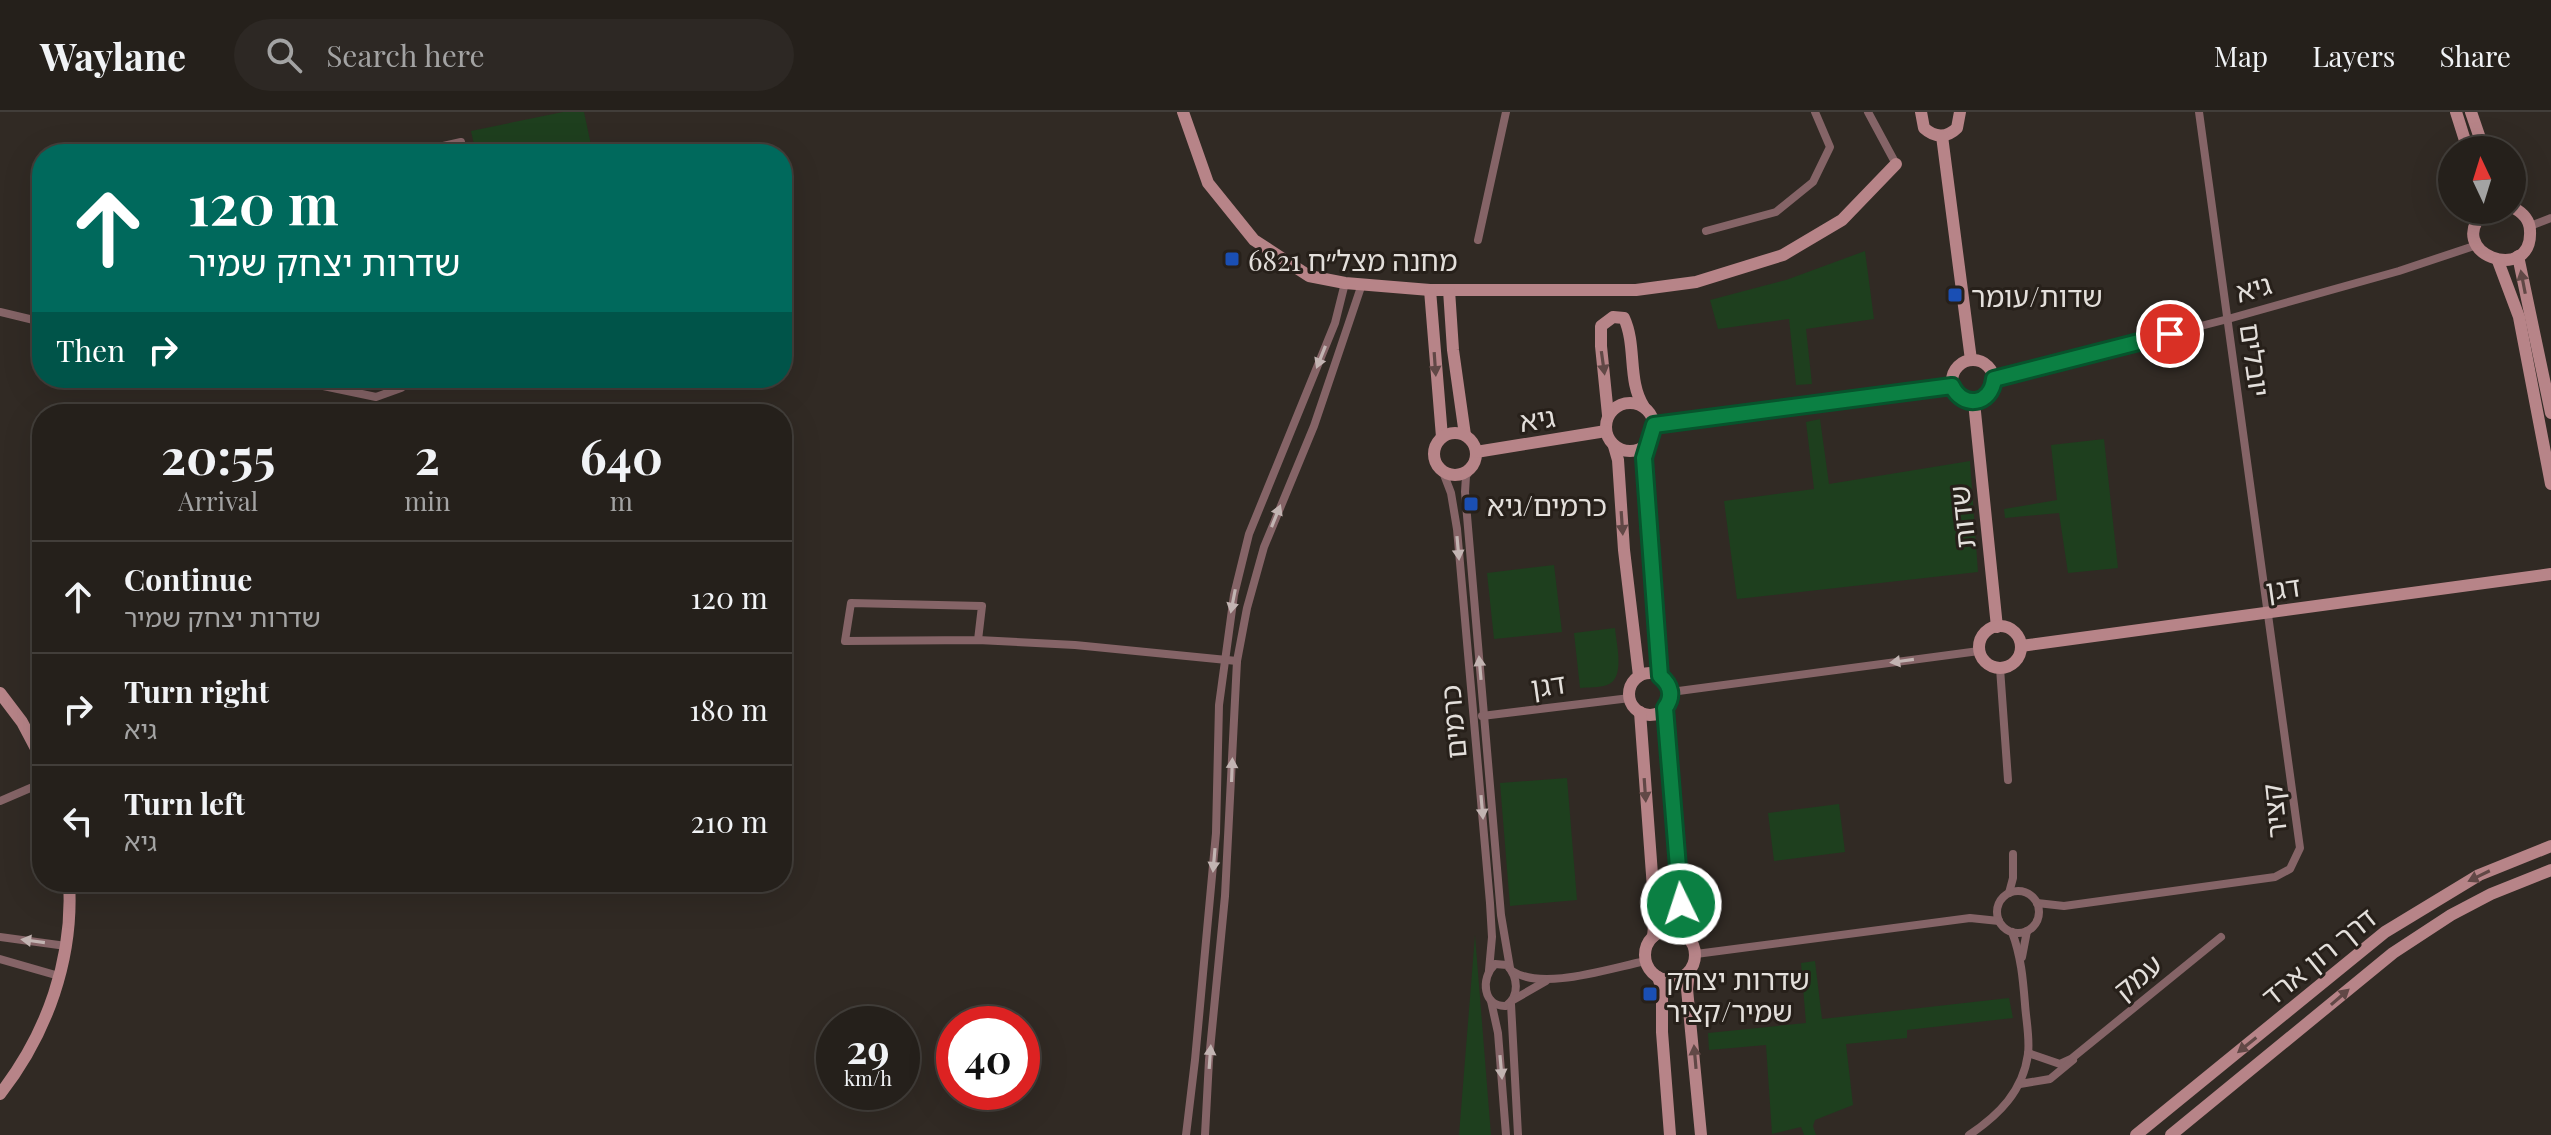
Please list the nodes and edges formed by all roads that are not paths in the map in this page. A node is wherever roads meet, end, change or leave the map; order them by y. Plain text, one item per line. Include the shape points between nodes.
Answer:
1 (1183, 112) edge
2 (1506, 112) edge
3 (1815, 112) edge
4 (1868, 112) edge
5 (1921, 112) edge
6 (1960, 112) edge
7 (2199, 112) edge
8 (2456, 112) edge
9 (2471, 112) edge
10 (1942, 136) junction
11 (2464, 136) edge
12 (2479, 136) edge
13 (461, 142) dead end
14 (452, 144) edge
15 (1896, 164) joint
16 (2551, 218) edge
17 (2526, 219) edge
18 (2476, 224) edge
19 (2530, 226) junction
20 (1706, 231) dead end
21 (1478, 240) dead end
22 (2477, 245) junction
23 (2518, 256) junction
24 (2498, 261) junction
25 (1345, 283) junction
26 (1362, 284) junction
27 (1430, 290) junction
28 (1449, 290) junction
29 (0, 312) edge
30 (2228, 319) junction
31 (32, 320) edge
32 (1971, 360) junction
33 (1994, 379) junction
34 (1952, 386) junction
35 (333, 388) edge
36 (401, 388) edge
37 (1974, 402) junction
38 (1644, 407) junction
39 (2551, 413) edge
40 (1608, 415) junction
41 (1654, 425) junction
42 (1606, 431) junction
43 (1465, 435) junction
44 (1442, 437) junction
45 (1647, 444) junction
46 (1614, 446) junction
47 (1476, 452) junction
48 (1470, 470) junction
49 (1443, 472) junction
50 (2551, 484) edge
51 (2551, 574) edge
52 (2269, 614) junction
53 (1997, 627) junction
54 (978, 640) junction
55 (2021, 646) junction
56 (1979, 651) junction
57 (1224, 660) junction
58 (1237, 661) junction
59 (2000, 668) junction
60 (1639, 676) junction
61 (1660, 676) junction
62 (1671, 692) junction
63 (0, 693) edge
64 (1630, 698) junction
65 (1665, 708) junction
66 (1640, 712) junction
67 (1485, 716) junction
68 (1474, 717) junction
69 (32, 741) edge
70 (2008, 780) dead end
71 (32, 787) edge
72 (0, 801) edge
73 (2551, 846) edge
74 (2013, 854) dead end
75 (2014, 867) junction
76 (2551, 870) edge
77 (69, 892) edge
78 (2025, 892) junction
79 (2009, 893) junction
80 (2037, 903) junction
81 (1998, 906) junction
82 (2064, 906) junction
83 (1970, 918) junction
84 (2038, 919) junction
85 (1999, 921) junction
86 (2027, 931) junction
87 (2012, 932) junction
88 (1686, 935) junction
89 (0, 937) edge
90 (1653, 937) junction
91 (2221, 937) dead end
92 (66, 946) junction
93 (1696, 954) junction
94 (0, 959) edge
95 (1646, 961) junction
96 (2022, 965) junction
97 (1489, 970) junction
98 (1511, 970) junction
99 (1689, 972) junction
100 (59, 976) junction
101 (1658, 977) junction
102 (1554, 978) junction
103 (1491, 1001) junction
104 (1512, 1002) junction
105 (2081, 1050) junction
106 (2028, 1053) junction
107 (2020, 1084) junction
108 (0, 1094) edge
109 (1186, 1135) edge
110 (1205, 1135) edge
111 (1506, 1135) edge
112 (1518, 1135) edge
113 (1670, 1135) edge
114 (1701, 1135) edge
115 (1969, 1135) edge
116 (2136, 1135) edge
117 (2171, 1135) edge

1 - 25 street via 1208,183 1254,240 1309,276
2 - 21 street
3 - 20 street via 1830,147 1813,182 1776,212
4 - 15 street
5 - 10 street via 1924,128
6 - 10 street via 1957,128
7 - 30 street, יובלים
8 - 11 street
9 - 12 street
10 - 32 street
13 - 14 street
15 - 28 street via 1842,220 1783,255 1696,282 1636,290
16 - 19 street
17 - 19 street
18 - 22 street
19 - 23 street via 2529,243
22 - 24 street
22 - 30 street, גיא
23 - 24 street
39 -> 23 street
24 - 50 street via 2519,317
25 - 26 street
25 -> 57 street via 1335,323 1249,534
26 - 27 street
58 -> 26 street via 1264,547 1314,426
27 - 28 street
27 -> 44 street
28 - 43 street
29 - 31 street
30 - 33 street, גיא
30 - 52 street, יובלים
32 - 33 street via 1989,367
32 - 34 street via 1956,369
33 - 37 street via 1986,397
34 - 37 street via 1960,398
34 - 41 street
35 - 36 street via 376,397
37 - 53 street, שדות
38 - 40 street via 1624,403
38 -> 40 street via 1629,329 1624,318 1613,317 1601,326
38 - 41 street
40 - 42 street
41 - 45 street
42 - 46 street
42 - 47 street, גיא
43 - 44 street
43 - 47 street
44 - 49 street via 1433,453
45 - 46 street via 1634,451
45 - 61 street
46 -> 60 street
47 - 48 street
48 - 49 street via 1458,475
67 -> 48 street, כרמים via 1465,492
49 -> 68 street, כרמים via 1457,529
51 - 52 street, דגן
52 - 55 street, דגן
52 - 82 street, קציר via 2300,848 2290,869 2275,877
53 - 55 street via 2013,631
53 - 56 street via 1983,635
54 - 54 street via 963,640 845,641 851,603 982,606
54 - 57 street
55 - 59 street via 2015,661
56 - 59 street via 1986,663
56 -> 62 street
57 - 58 street
57 -> 109 street via 1216,833
110 -> 58 street
59 - 70 street
60 - 61 street
60 - 64 street
61 - 62 street
62 - 65 street
63 - 69 street
64 - 66 street
64 - 67 street, דגן
65 - 66 street via 1651,715
65 - 88 street
66 -> 90 street
67 - 68 street, דגן
67 - 98 street, כרמים via 1501,915
68 -> 97 street, כרמים via 1490,903
71 - 72 street
73 -> 116 street, דרך רון ארד via 2479,875 2385,932
74 - 75 street
75 - 78 street
75 - 79 street
117 -> 76 street, דרך רון ארד via 2393,953 2451,915
77 - 92 street
78 - 79 street
78 - 80 street
79 - 81 street
80 - 82 street, קציר
80 - 84 street
81 - 83 street
81 - 85 street
82 - 84 street, קציר
83 - 85 street
83 - 93 street
84 - 86 street
85 - 87 street
86 - 87 street
86 - 96 street
87 - 96 street
88 - 90 street via 1665,930
88 - 93 street
92 -> 89 street
90 - 95 street
91 - 105 street, עמק
92 - 100 street
93 - 99 street
94 - 100 street
95 - 101 street
95 - 102 street
96 - 106 street
97 - 98 street via 1499,964
97 - 103 street via 1485,986
98 - 102 street via 1532,979
98 - 104 street via 1516,987
99 - 101 street via 1678,979
114 -> 99 street
100 - 108 street via 39,1032
101 - 113 street
102 - 104 street
103 - 104 street via 1500,1007
103 -> 111 street
104 - 112 street
105 - 106 street, עמק via 2060,1064
105 - 107 street, עמק via 2050,1079
106 - 107 street
107 - 115 street via 1998,1112

